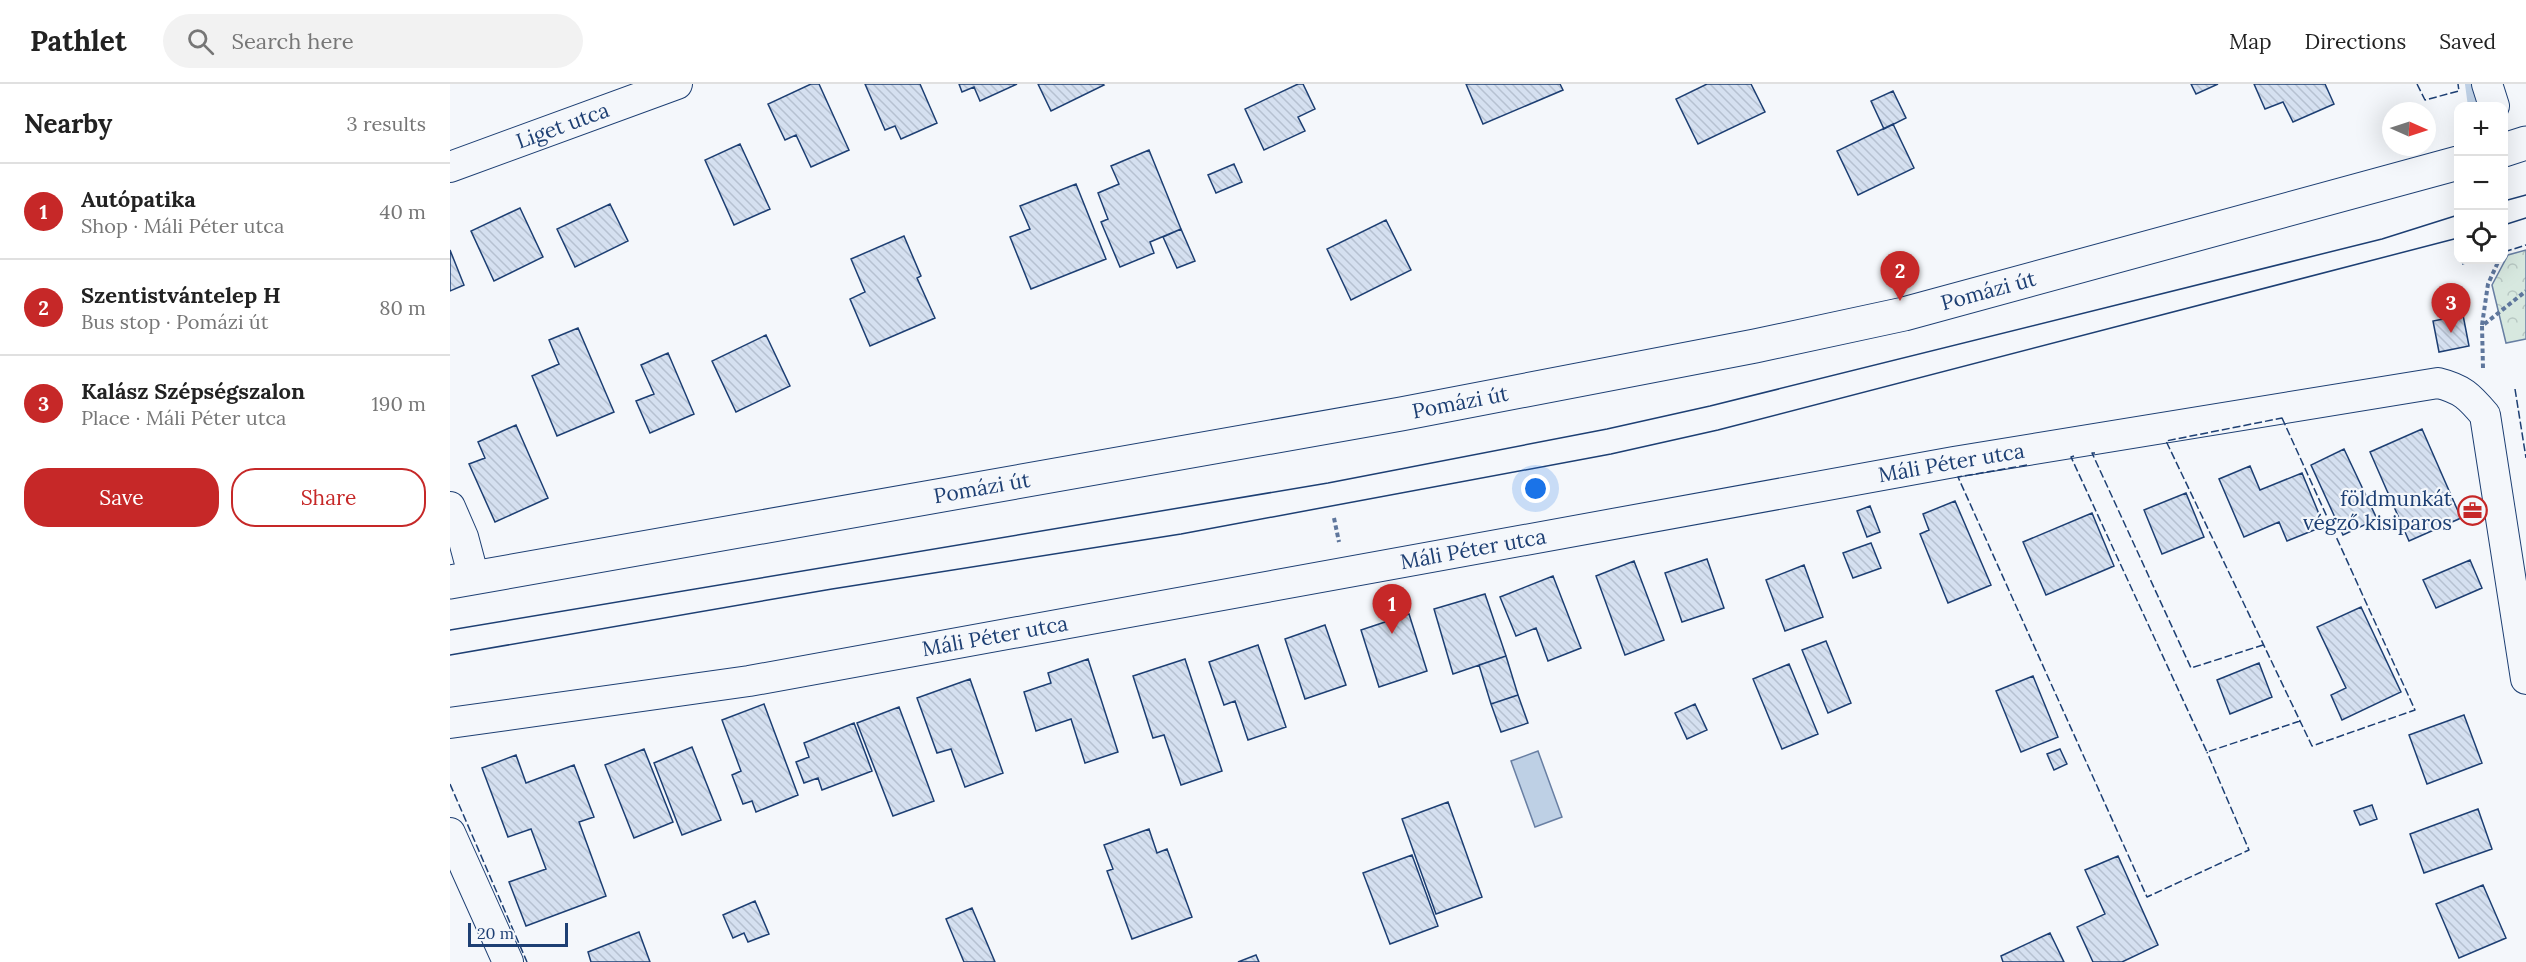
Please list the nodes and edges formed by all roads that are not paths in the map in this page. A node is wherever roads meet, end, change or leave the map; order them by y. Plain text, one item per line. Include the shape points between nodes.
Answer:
1 (677, 84) edge
2 (2487, 84) edge
3 (2493, 102) edge
4 (2454, 164) edge
5 (450, 168) edge
6 (450, 507) edge
7 (462, 580) edge
8 (2523, 634) edge
9 (2526, 679) edge
10 (450, 723) edge
11 (450, 833) edge
12 (508, 962) edge

1 - 5 street, Liget utca
2 - 3 street
4 - 7 main road, Pomázi út via 1904,314 1755,346 1401,414
6 - 7 street via 463,537
8 - 9 street
8 - 10 street, Máli Péter utca via 2485,415 2457,388 2438,383 1954,462 749,681
11 - 12 street

